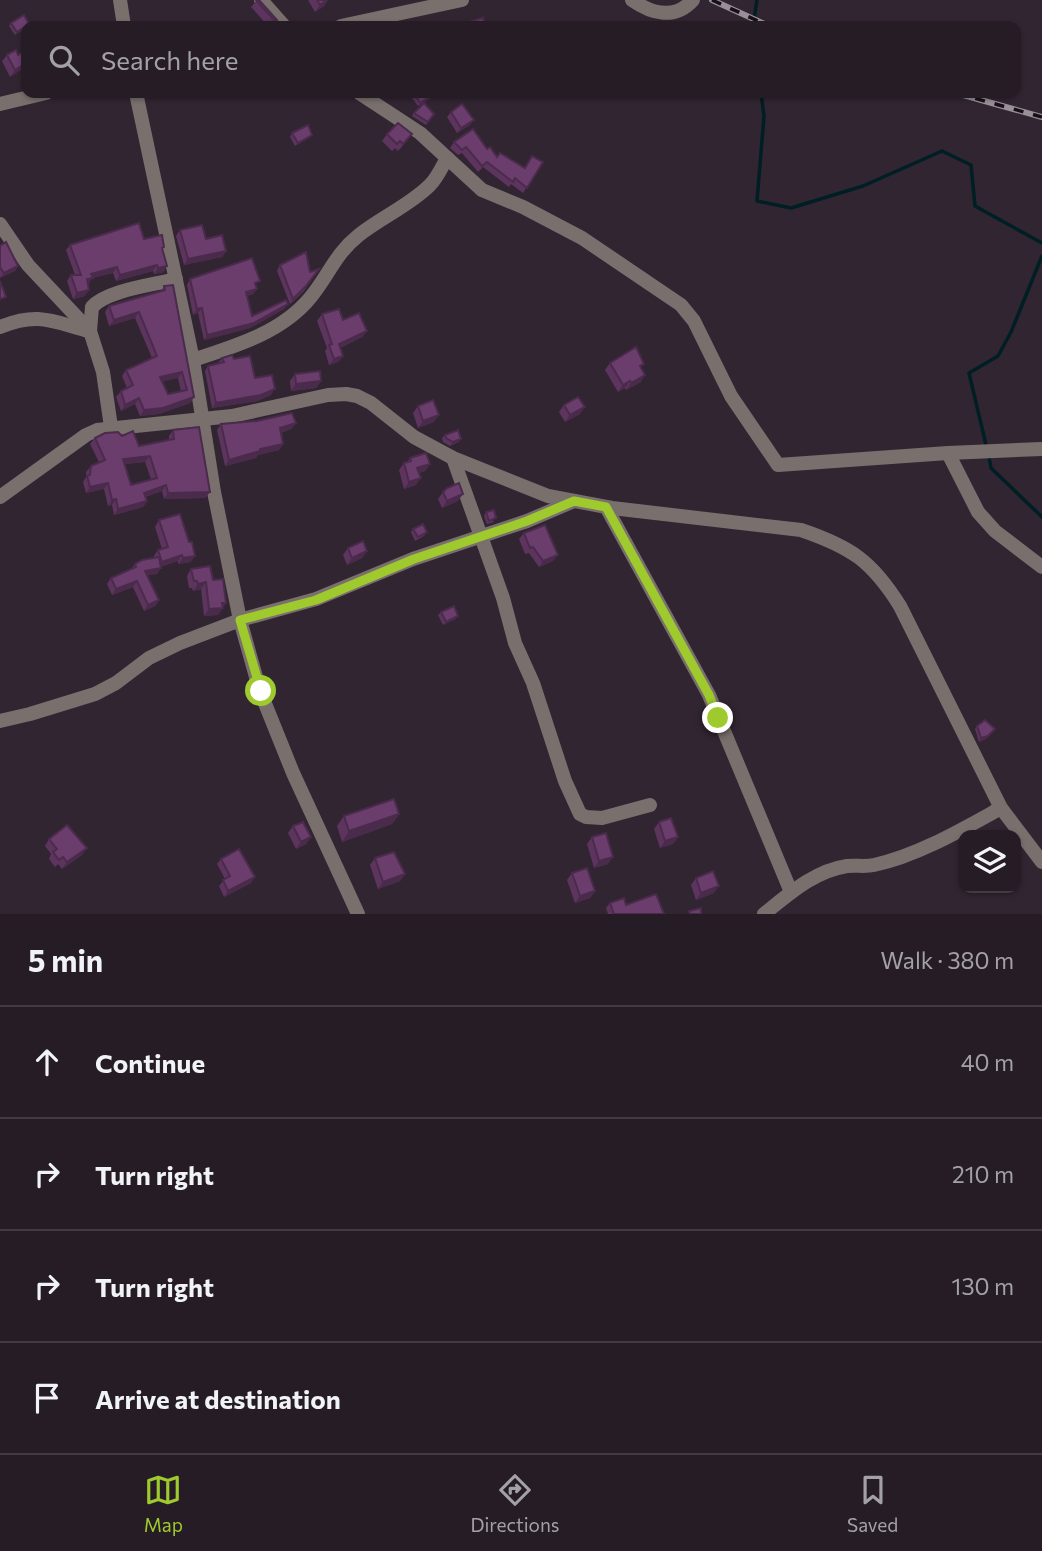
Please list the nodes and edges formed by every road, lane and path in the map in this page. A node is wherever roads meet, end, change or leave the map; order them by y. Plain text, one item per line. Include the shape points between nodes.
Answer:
1 (120, 0) edge
2 (261, 0) edge
3 (462, 0) edge
4 (632, 0) edge
5 (693, 0) edge
6 (123, 21) edge
7 (280, 21) edge
8 (364, 21) edge
9 (25, 98) edge
10 (137, 98) edge
11 (367, 98) edge
12 (0, 104) edge
13 (447, 158) junction
14 (0, 224) edge
15 (176, 279) junction
16 (0, 327) edge
17 (90, 331) junction
18 (193, 360) junction
19 (203, 419) junction
20 (111, 427) junction
21 (1042, 449) edge
22 (948, 453) junction
23 (453, 458) junction
24 (0, 497) edge
25 (574, 501) junction
26 (606, 507) junction
27 (480, 537) junction
28 (1042, 567) edge
29 (240, 620) junction
30 (0, 721) edge
31 (650, 805) dead end
32 (1001, 808) junction
33 (1042, 862) edge
34 (791, 892) junction
35 (358, 914) edge
36 (764, 914) edge

1 - 6 street
2 - 7 street
3 - 8 street
4 - 5 street via 650,11 667,14
9 - 12 street
10 - 15 street
11 - 13 street via 420,133
13 - 18 street via 429,185 348,244 294,315 264,333
13 - 22 street via 482,190 582,238 681,305 694,321 731,396 778,465
14 - 17 street via 28,265
15 - 17 street via 100,300 92,307
15 - 18 street
16 - 17 street via 43,318
17 - 20 street via 103,372
18 - 19 street
19 - 20 street
19 - 23 street via 334,394 357,396 414,437
19 - 29 street
20 - 24 street via 86,435
21 - 22 street
22 - 28 street via 978,512
23 - 25 street via 522,487
23 - 27 street
25 - 26 street
25 - 27 street
26 - 32 street via 801,530 858,556 900,606
26 - 34 street via 709,695
27 - 29 street via 316,600
27 - 31 street via 580,814 602,818
29 - 30 street via 164,651 95,694
29 - 35 street via 293,774
32 - 33 street
32 - 34 street via 926,847 873,865 828,871
34 - 36 street

